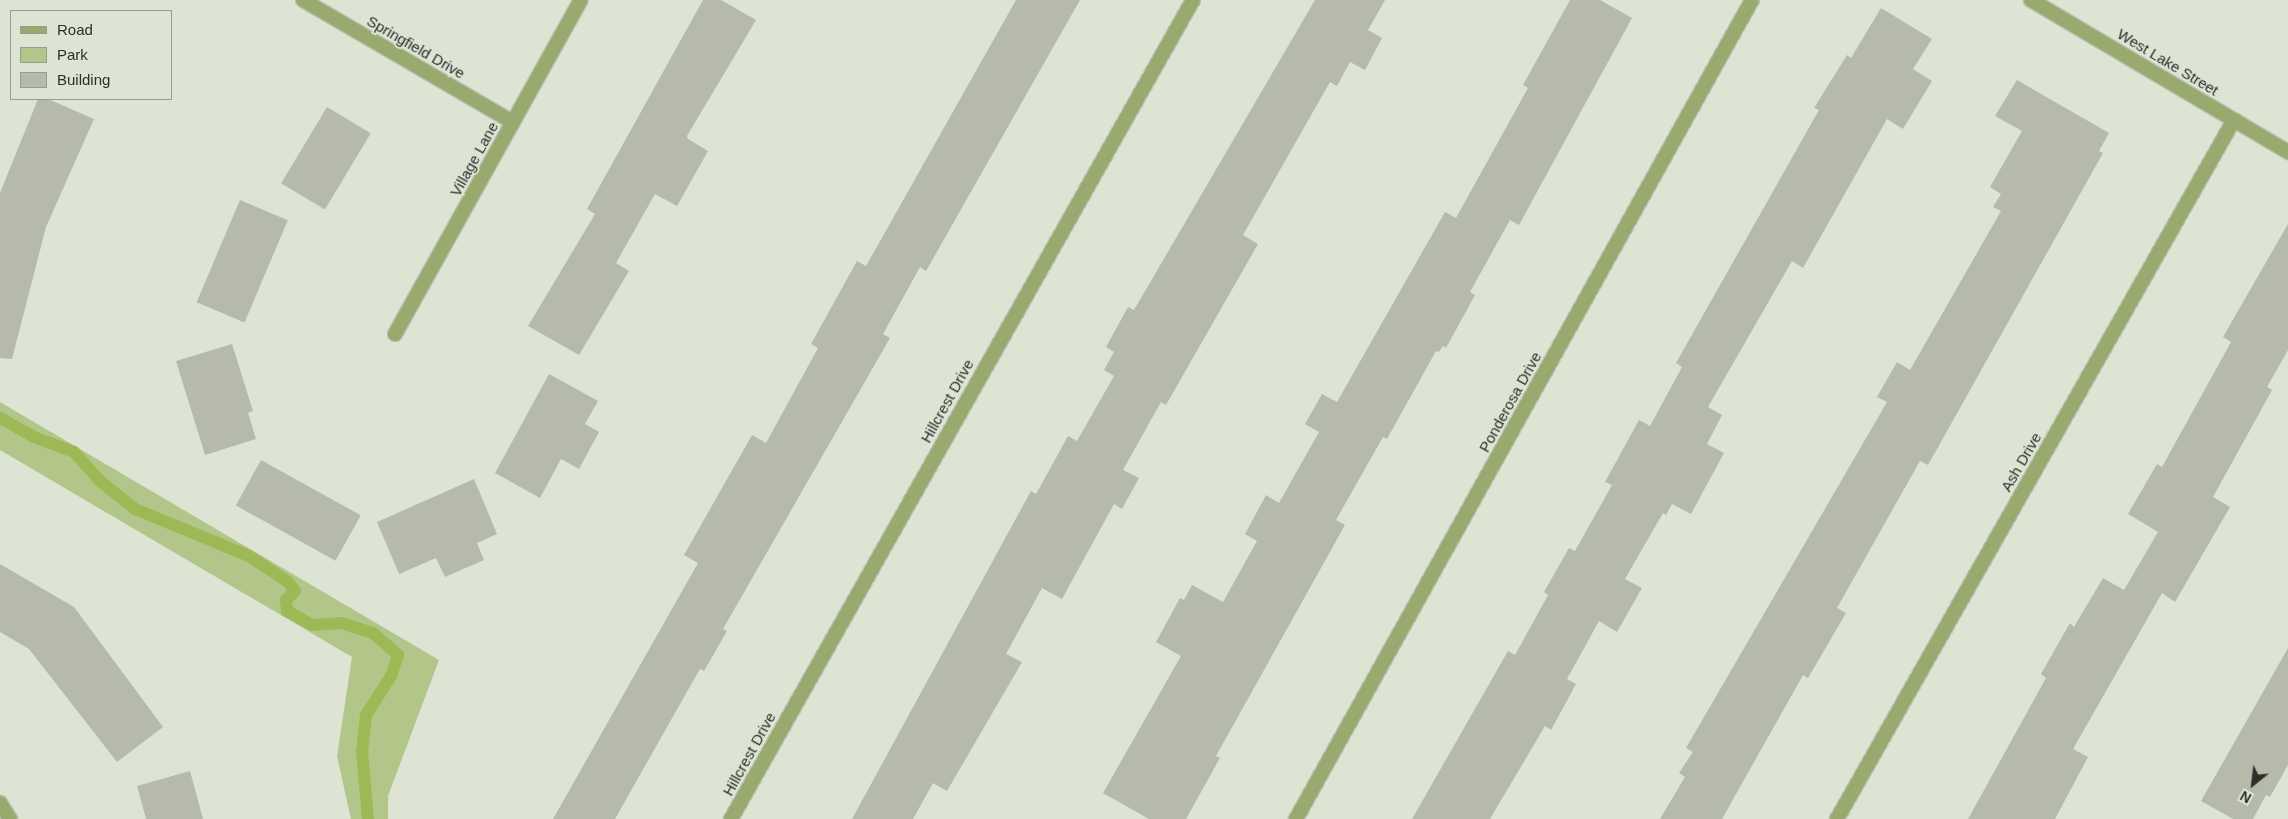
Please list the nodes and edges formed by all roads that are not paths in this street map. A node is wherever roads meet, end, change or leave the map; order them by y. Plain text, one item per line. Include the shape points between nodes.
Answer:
1 (303, 0) edge
2 (581, 0) edge
3 (1193, 0) edge
4 (1752, 0) edge
5 (2031, 0) edge
6 (2234, 120) junction
7 (513, 122) junction
8 (2288, 152) edge
9 (395, 334) dead end
10 (0, 803) edge
11 (10, 819) edge
12 (732, 819) edge
13 (1296, 819) edge
14 (1837, 819) edge

1 - 7 street, Springfield Drive
2 - 7 street, Village Lane
3 - 12 street, Hillcrest Drive
4 - 13 street, Ponderosa Drive
5 - 6 street, West Lake Street
6 - 8 street, West Lake Street
6 - 14 street, Ash Drive
7 - 9 street, Village Lane
10 - 11 street

